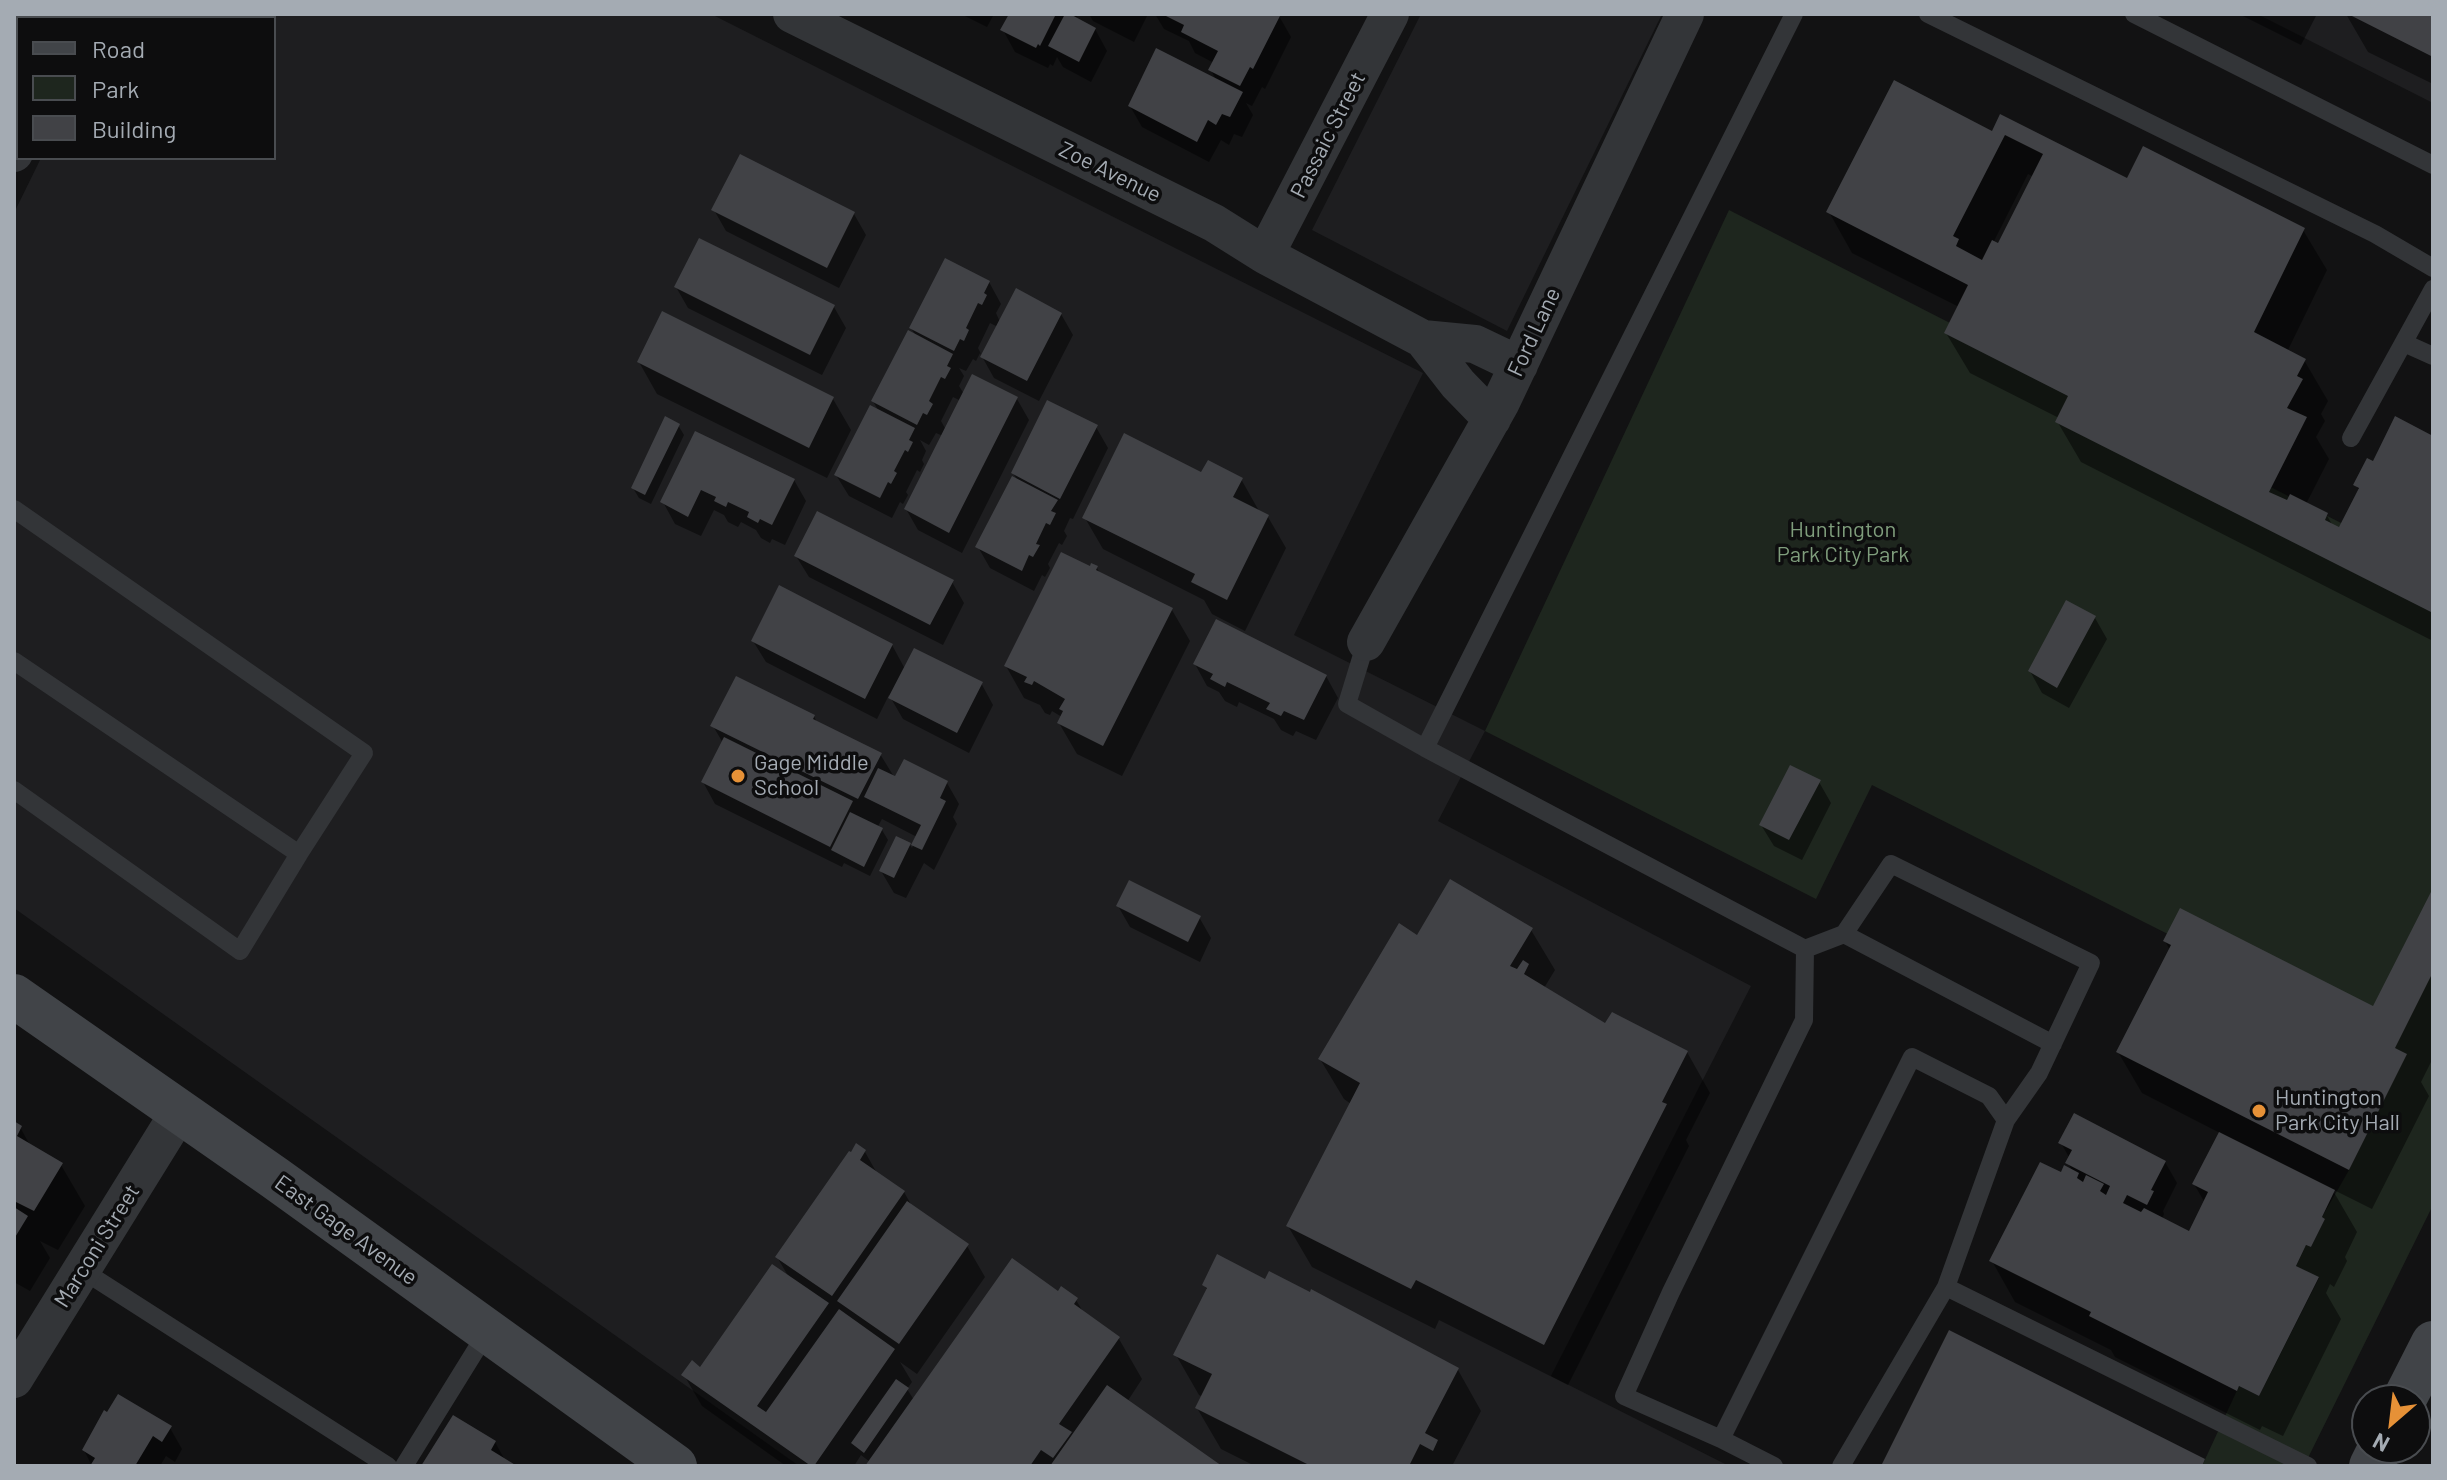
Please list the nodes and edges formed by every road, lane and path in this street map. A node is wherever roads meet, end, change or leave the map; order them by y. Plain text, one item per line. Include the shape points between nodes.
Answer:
1 (792, 14) edge
2 (1390, 14) edge
3 (1685, 14) edge
4 (1794, 14) edge
5 (1928, 14) edge
6 (2134, 14) edge
7 (2433, 165) edge
8 (1265, 255) junction
9 (2433, 268) edge
10 (2433, 289) edge
11 (1423, 339) junction
12 (2404, 343) junction
13 (2433, 356) edge
14 (1519, 365) junction
15 (1492, 419) junction
16 (2351, 438) dead end
17 (14, 509) edge
18 (1366, 642) joint
19 (14, 661) edge
20 (1425, 748) junction
21 (14, 790) edge
22 (299, 854) junction
23 (1844, 934) junction
24 (1805, 949) junction
25 (14, 996) edge
26 (2053, 1044) junction
27 (180, 1111) junction
28 (2006, 1120) junction
29 (82, 1270) junction
30 (1946, 1287) junction
31 (487, 1332) junction
32 (2433, 1343) edge
33 (14, 1379) edge
34 (2412, 1384) edge
35 (1721, 1439) junction
36 (388, 1466) edge
37 (404, 1466) edge
38 (675, 1466) edge
39 (1774, 1466) edge
40 (1841, 1466) edge
41 (2308, 1466) edge

1 - 8 street, Zoe Avenue via 1214,223
2 - 8 street, Passaic Street
3 - 14 street, Ford Lane
4 - 20 lane
5 - 9 lane via 2375,234
6 - 7 lane
8 - 11 street, Zoe Avenue
10 - 12 lane
11 - 14 street, Zoe Avenue via 1475,344
11 - 15 street, Zoe Avenue
12 - 13 lane
12 - 16 lane
14 - 15 street, Ford Lane
15 - 18 street, Ford Lane
17 - 22 lane via 364,753
18 - 20 lane via 1347,704
19 - 22 lane
20 - 24 lane
21 - 22 lane via 240,951
23 - 24 lane
23 - 26 lane
23 - 26 lane via 1891,864 2091,963
24 - 35 lane via 1804,1020 1624,1396
25 - 27 main road, East Gage Avenue
26 - 28 lane
27 - 29 street, Marconi Street
27 - 31 main road, East Gage Avenue
28 - 30 lane
28 - 35 lane via 1989,1096 1912,1057
29 - 33 street, Marconi Street
29 - 36 lane
30 - 40 lane
30 - 41 lane
31 - 37 lane
31 - 38 main road, East Gage Avenue
32 - 34 main road
35 - 39 lane

